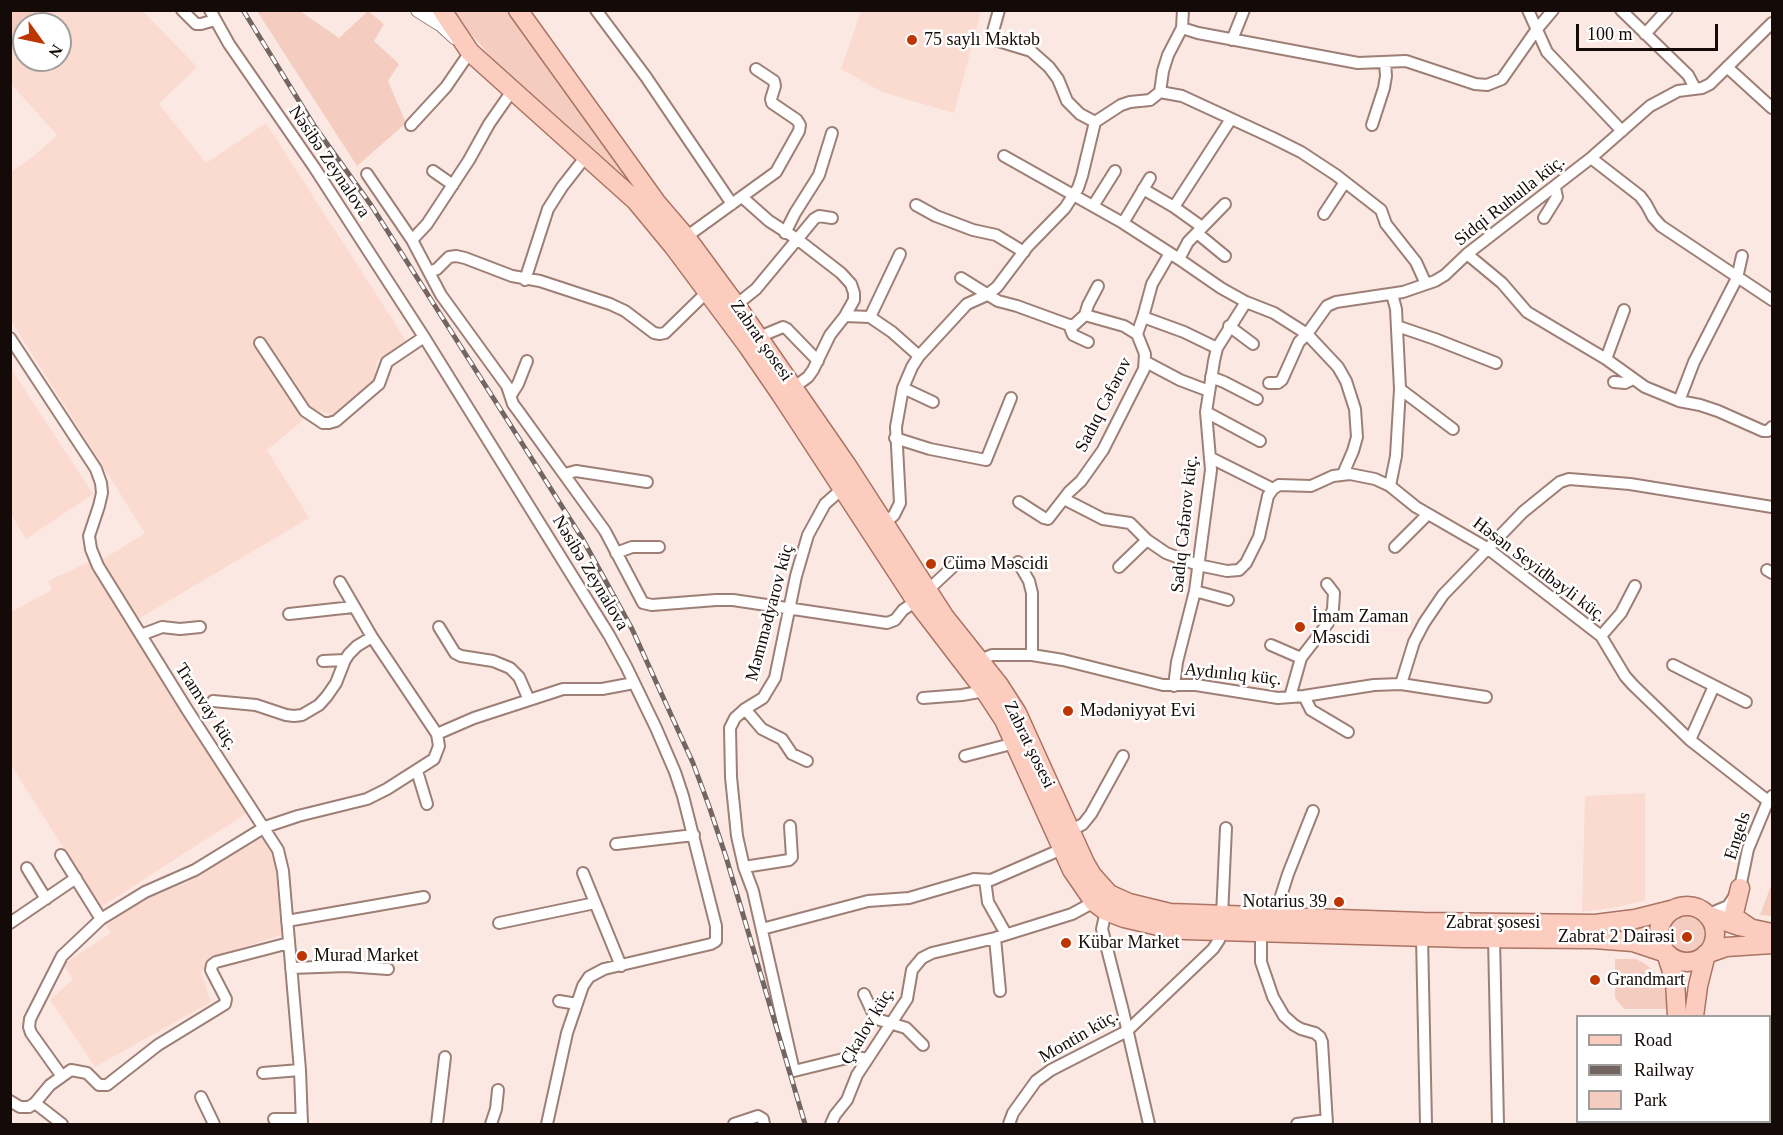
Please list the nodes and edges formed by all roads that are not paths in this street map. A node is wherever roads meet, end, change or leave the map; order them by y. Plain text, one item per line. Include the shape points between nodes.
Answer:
1 (182, 10) edge
2 (418, 10) edge
3 (442, 10) edge
4 (518, 10) edge
5 (596, 10) edge
6 (999, 10) edge
7 (1183, 10) edge
8 (1244, 10) edge
9 (1528, 10) edge
10 (1553, 10) edge
11 (1621, 10) edge
12 (1667, 10) edge
13 (213, 15) edge
14 (1773, 23) edge
15 (1182, 28) junction
16 (1537, 29) junction
17 (1645, 33) junction
18 (1232, 40) junction
19 (466, 48) junction
20 (1385, 62) junction
21 (1727, 67) junction
22 (756, 69) dead end
23 (1695, 88) junction
24 (512, 91) junction
25 (1160, 92) junction
26 (1773, 108) edge
27 (1231, 119) junction
28 (1095, 122) junction
29 (411, 125) dead end
30 (1372, 125) dead end
31 (1622, 130) junction
32 (832, 133) dead end
33 (587, 155) junction
34 (1004, 156) dead end
35 (1591, 158) junction
36 (433, 171) dead end
37 (1115, 171) dead end
38 (367, 174) dead end
39 (1150, 178) dead end
40 (1345, 182) junction
41 (453, 185) junction
42 (1555, 188) junction
43 (1143, 189) junction
44 (1073, 195) junction
45 (742, 197) junction
46 (732, 204) junction
47 (1225, 204) dead end
48 (916, 205) dead end
49 (1093, 206) junction
50 (1174, 207) junction
51 (1324, 214) dead end
52 (832, 218) dead end
53 (1544, 218) dead end
54 (1123, 223) junction
55 (1200, 230) junction
56 (785, 233) junction
57 (797, 239) junction
58 (412, 240) junction
59 (680, 242) junction
60 (1024, 252) junction
61 (900, 254) dead end
62 (1467, 254) junction
63 (1175, 256) junction
64 (1225, 256) dead end
65 (1742, 256) dead end
66 (429, 272) junction
67 (961, 278) dead end
68 (1737, 278) junction
69 (525, 280) junction
70 (1426, 284) junction
71 (1098, 286) dead end
72 (707, 292) junction
73 (1392, 294) junction
74 (987, 295) junction
75 (1773, 300) edge
76 (1246, 302) junction
77 (736, 305) junction
78 (1624, 310) dead end
79 (1086, 315) junction
80 (845, 316) junction
81 (870, 317) junction
82 (1143, 318) junction
83 (1069, 326) junction
84 (1229, 326) junction
85 (1397, 326) junction
86 (1137, 334) junction
87 (1307, 334) junction
88 (424, 337) junction
89 (759, 337) junction
90 (10, 339) edge
91 (1088, 342) dead end
92 (260, 343) dead end
93 (1253, 344) dead end
94 (1217, 348) junction
95 (919, 356) junction
96 (1605, 359) junction
97 (528, 361) dead end
98 (818, 361) junction
99 (1146, 362) junction
100 (1497, 363) dead end
101 (1211, 377) junction
102 (1633, 379) junction
103 (1614, 382) dead end
104 (1269, 383) dead end
105 (793, 388) junction
106 (903, 388) junction
107 (1400, 389) junction
108 (1209, 391) junction
109 (511, 395) junction
110 (1011, 398) dead end
111 (1257, 399) dead end
112 (1678, 401) junction
113 (933, 402) dead end
114 (1206, 412) junction
115 (1773, 427) edge
116 (1453, 429) dead end
117 (895, 438) junction
118 (1260, 441) dead end
119 (1211, 458) junction
120 (565, 474) junction
121 (1343, 474) junction
122 (646, 482) dead end
123 (1390, 486) junction
124 (843, 488) junction
125 (1273, 489) junction
126 (1064, 499) junction
127 (1019, 502) dead end
128 (1773, 507) edge
129 (1428, 514) junction
130 (878, 528) junction
131 (1147, 540) junction
132 (658, 547) dead end
133 (1395, 547) dead end
134 (1487, 548) junction
135 (616, 553) junction
136 (959, 561) dead end
137 (1018, 562) dead end
138 (1198, 565) junction
139 (1119, 567) dead end
140 (340, 582) dead end
141 (1327, 584) dead end
142 (1635, 586) dead end
143 (1196, 591) junction
144 (922, 596) junction
145 (1228, 600) dead end
146 (353, 607) junction
147 (789, 607) junction
148 (288, 614) dead end
149 (200, 627) dead end
150 (439, 627) dead end
151 (141, 635) junction
152 (1601, 636) junction
153 (372, 637) junction
154 (1271, 645) dead end
155 (1032, 655) junction
156 (1301, 658) junction
157 (345, 660) junction
158 (980, 660) junction
159 (323, 661) dead end
160 (1673, 665) dead end
161 (634, 683) junction
162 (1401, 684) junction
163 (1174, 686) junction
164 (1714, 686) junction
165 (985, 691) junction
166 (1304, 696) junction
167 (1290, 697) junction
168 (923, 698) dead end
169 (1486, 698) dead end
170 (529, 700) junction
171 (213, 701) dead end
172 (1746, 702) dead end
173 (745, 709) junction
174 (1348, 732) dead end
175 (437, 734) junction
176 (1690, 740) junction
177 (1015, 743) junction
178 (965, 756) dead end
179 (1123, 756) dead end
180 (807, 761) dead end
181 (417, 771) junction
182 (1770, 799) edge
183 (427, 804) dead end
184 (1313, 811) dead end
185 (790, 826) dead end
186 (265, 827) junction
187 (1226, 828) dead end
188 (1070, 831) junction
189 (694, 836) junction
190 (616, 844) dead end
191 (1062, 849) junction
192 (62, 855) dead end
193 (744, 867) junction
194 (27, 868) dead end
195 (583, 873) dead end
196 (76, 878) junction
197 (985, 880) junction
198 (1740, 888) junction
199 (424, 897) dead end
200 (46, 899) junction
201 (595, 903) junction
202 (1100, 907) junction
203 (1675, 909) junction
204 (1707, 915) junction
205 (1279, 917) junction
206 (101, 919) junction
207 (287, 921) junction
208 (10, 923) edge
209 (498, 923) dead end
210 (1222, 924) junction
211 (762, 929) junction
212 (1754, 930) junction
213 (1261, 933) junction
214 (1773, 933) edge
215 (1000, 936) junction
216 (1422, 937) junction
217 (1494, 938) junction
218 (289, 943) junction
219 (1773, 944) edge
220 (1666, 953) junction
221 (1706, 954) junction
222 (621, 966) junction
223 (291, 968) junction
224 (388, 969) dead end
225 (1000, 991) dead end
226 (864, 994) dead end
227 (559, 1001) dead end
228 (577, 1004) junction
229 (1677, 1015) edge
230 (1694, 1015) edge
231 (890, 1024) junction
232 (1127, 1031) junction
233 (923, 1045) dead end
234 (445, 1057) dead end
235 (867, 1059) junction
236 (300, 1070) junction
237 (263, 1073) dead end
238 (61, 1075) junction
239 (498, 1090) dead end
240 (201, 1098) dead end
241 (10, 1101) edge
242 (36, 1102) junction
243 (274, 1119) dead end
244 (302, 1122) edge
245 (1327, 1122) edge
246 (63, 1125) edge
247 (214, 1125) edge
248 (437, 1125) edge
249 (491, 1125) edge
250 (547, 1125) edge
251 (734, 1125) edge
252 (764, 1125) edge
253 (831, 1125) edge
254 (1008, 1125) edge
255 (1149, 1125) edge
256 (1297, 1125) edge
257 (1426, 1125) edge
258 (1498, 1125) edge

1 - 13 street via 196,24
2 - 19 street via 442,25
3 - 19 main road
4 - 59 main road, Zabrat şosesi via 656,202
5 - 46 street
6 - 28 street via 992,35 995,40 1031,51 1058,79 1067,101
7 - 15 street
8 - 18 street
9 - 16 street
10 - 16 street
11 - 17 street
12 - 17 street
13 - 88 street, Nəsibə Zeynalova
14 - 21 street, Sidqi Ruhulla küç.
15 - 18 street
15 - 25 street via 1168,55
16 - 20 street via 1502,79 1486,85 1406,61
16 - 31 street via 1547,52
17 - 23 street via 1688,75
18 - 20 street via 1359,63
19 - 24 main road
19 - 29 street via 440,94
20 - 30 street via 1384,88
21 - 23 street, Sidqi Ruhulla küç. via 1710,84
21 - 26 street
22 - 45 street via 774,81 772,103 800,125 780,167
23 - 31 street, Sidqi Ruhulla küç. via 1678,91 1650,106
24 - 33 main road
24 - 41 street
25 - 27 street via 1182,96
25 - 28 street via 1150,100 1121,105
27 - 40 street via 1301,152
27 - 50 street
28 - 44 street via 1082,176
31 - 35 street, Sidqi Ruhulla küç.
32 - 56 street via 819,175
33 - 59 main road
33 - 69 street via 548,209
34 - 44 street
35 - 42 street, Sidqi Ruhulla küç.
35 - 68 street via 1640,196 1661,226
36 - 41 street
37 - 49 street
38 - 58 street
39 - 43 street
40 - 51 street
40 - 70 street via 1381,210 1386,224 1416,262
41 - 58 street via 428,224
42 - 53 street via 1557,197
42 - 62 street, Sidqi Ruhulla küç.
43 - 50 street
43 - 54 street
44 - 49 street
44 - 60 street
45 - 46 street
45 - 56 street
46 - 59 street
47 - 55 street, Sadıq Cəfərov
48 - 60 street via 973,230 996,235
49 - 54 street
50 - 55 street
52 - 57 street via 819,216
54 - 63 street
55 - 63 street, Sadıq Cəfərov
55 - 64 street
56 - 57 street
57 - 77 street via 756,289
57 - 80 street via 851,284 854,300
58 - 66 street
59 - 72 main road, Zabrat şosesi
59 - 77 main road, Zabrat şosesi
60 - 74 street
61 - 81 street
62 - 70 street, Sidqi Ruhulla küç. via 1445,275
62 - 96 street via 1502,283 1527,312
63 - 76 street
63 - 82 street, Sadıq Cəfərov via 1152,284
65 - 68 street
66 - 69 street via 456,256
66 - 109 street
67 - 74 street
68 - 75 street
68 - 112 street
69 - 72 street via 610,304 660,334
70 - 73 street, Sidqi Ruhulla küç.
71 - 79 street
72 - 124 main road, Zabrat şosesi
73 - 85 street
73 - 87 street, Sidqi Ruhulla küç. via 1327,306
74 - 83 street
74 - 95 street via 967,304
76 - 84 street, Sadıq Cəfərov küç.
76 - 87 street via 1269,310
77 - 89 main road, Zabrat şosesi
78 - 96 street
79 - 83 street
79 - 86 street
80 - 81 street
80 - 98 street via 830,335
81 - 95 street
82 - 86 street, Sadıq Cəfərov
82 - 94 street
83 - 91 street via 1073,335
84 - 93 street
84 - 94 street, Sadıq Cəfərov küç.
85 - 100 street
85 - 107 street
86 - 99 street, Sadıq Cəfərov
87 - 104 street, Sidqi Ruhulla küç. via 1292,354 1282,380
87 - 121 street via 1338,367 1355,409 1357,437
88 - 92 street via 387,362 379,384 329,423 305,411
88 - 161 street, Nəsibə Zeynalova via 603,625
89 - 98 street via 783,327 788,329
89 - 105 main road, Zabrat şosesi
90 - 151 street, Tramvay küç. via 96,469 102,493 89,536 91,549
94 - 101 street, Sadıq Cəfərov küç.
95 - 106 street
96 - 102 street
97 - 109 street
98 - 105 street via 808,377
99 - 108 street
99 - 126 street, Sadıq Cəfərov via 1103,450
101 - 108 street, Sadıq Cəfərov küç.
101 - 111 street
102 - 103 street
102 - 112 street
105 - 130 main road, Zabrat şosesi
106 - 113 street
106 - 117 street
107 - 116 street
107 - 123 street via 1397,448
108 - 114 street, Sadıq Cəfərov küç.
109 - 120 street via 513,404
110 - 117 street via 986,460
112 - 115 street via 1700,405 1763,431
114 - 118 street
114 - 119 street, Sadıq Cəfərov küç.
117 - 130 street via 900,503 894,516
119 - 125 street
119 - 138 street, Sadıq Cəfərov küç.
120 - 122 street via 576,471
120 - 135 street
121 - 123 street, Həsən Seyidbəyli küç. via 1362,475
121 - 125 street via 1311,486 1279,485
123 - 129 street, Həsən Seyidbəyli küç.
124 - 130 main road, Zabrat şosesi
124 - 147 street, Məmmədyarov küç via 825,504 808,535
125 - 138 street via 1259,537 1246,563 1239,570 1227,571
126 - 127 street, Sadıq Cəfərov via 1048,519
126 - 131 street via 1103,519 1130,523
128 - 134 street via 1630,484 1569,479 1544,494
129 - 133 street
129 - 134 street, Həsən Seyidbəyli küç.
130 - 144 main road, Zabrat şosesi
131 - 138 street via 1166,553
131 - 139 street
132 - 135 street via 632,547
134 - 152 street, Həsən Seyidbəyli küç.
134 - 162 street via 1433,608 1414,642
135 - 147 street via 639,599 647,605 716,600
136 - 144 street
137 - 155 street via 1032,594
138 - 143 street, Sadıq Cəfərov küç.
140 - 146 street
141 - 156 street via 1335,593 1333,609 1328,623
142 - 152 street via 1621,613
143 - 145 street
143 - 163 street, Sadıq Cəfərov küç.
144 - 147 street via 892,623
144 - 158 main road, Zabrat şosesi
144 - 165 main road, Zabrat şosesi
146 - 148 street
146 - 153 street
147 - 173 street, Məmmədyarov küç via 775,678 763,698
149 - 151 street via 162,627
150 - 170 street via 455,653 510,668 519,677
151 - 186 street, Tramvay küç.
152 - 176 street, Həsən Seyidbəyli küç. via 1624,676
153 - 157 street
153 - 175 street
154 - 156 street
155 - 158 street, Aydınlıq küç. via 992,655
155 - 163 street, Aydınlıq küç.
156 - 167 street
157 - 159 street
157 - 171 street via 327,696 302,715
158 - 188 main road, Zabrat şosesi via 1017,713
160 - 164 street
161 - 170 street via 602,689 563,689
161 - 189 street, Nəsibə Zeynalova via 675,772
162 - 166 street, Aydınlıq küç.
162 - 169 street, Aydınlıq küç.
163 - 167 street, Aydınlıq küç. via 1196,685
164 - 172 street
164 - 176 street
165 - 168 street
165 - 177 main road, Zabrat şosesi
166 - 167 street, Aydınlıq küç.
166 - 174 street via 1311,710
170 - 175 street
173 - 180 street via 762,729 782,739 792,754
173 - 193 street, Məmmədyarov küç via 730,728 734,813
175 - 181 street via 438,753
176 - 182 street, Həsən Seyidbəyli küç.
177 - 178 street
177 - 191 main road, Zabrat şosesi
179 - 188 street via 1091,814
181 - 183 street
181 - 186 street via 367,799
182 - 198 street, Engels via 1748,849
184 - 205 street via 1288,874
185 - 193 street via 789,860
186 - 206 street via 195,870 145,892
186 - 207 street, Tramvay küç. via 282,862
187 - 210 street
188 - 210 main road, Zabrat şosesi via 1092,875 1116,899
189 - 190 street
189 - 222 street, Nəsibə Zeynalova via 716,926 716,941
191 - 197 street
191 - 202 main road, Zabrat şosesi via 1078,882
192 - 196 street
193 - 211 street, Məmmədyarov küç
194 - 200 street
195 - 201 street
196 - 200 street
196 - 206 street
197 - 211 street via 966,880 899,900 868,902
197 - 215 street via 987,902
198 - 204 street via 1728,906
198 - 212 main road via 1734,917
199 - 207 street
200 - 208 street
201 - 209 street
201 - 222 street
202 - 210 main road, Zabrat şosesi via 1124,918 1167,928
202 - 215 street, Çkalov küç.
202 - 232 street
203 - 204 main road via 1693,907
203 - 205 main road, Zabrat şosesi via 1595,924
203 - 220 main road via 1660,928 1659,937
204 - 212 main road
204 - 221 main road via 1715,931
205 - 210 main road, Zabrat şosesi
206 - 238 street via 62,956 30,1019 31,1033
207 - 218 street, Tramvay küç.
210 - 213 main road, Zabrat şosesi
210 - 232 street, Montin küç. via 1220,940 1213,949
211 - 235 street, Məmmədyarov küç via 795,1071 843,1059
212 - 214 main road
213 - 216 main road, Zabrat şosesi
213 - 245 street via 1261,962 1273,997 1284,1016 1320,1037
215 - 225 street
215 - 231 street, Çkalov küç. via 932,952 922,958 912,970 907,999
216 - 217 main road, Zabrat şosesi
216 - 257 street
217 - 220 main road, Zabrat şosesi via 1633,942
217 - 258 street
218 - 223 street, Tramvay küç.
218 - 238 street via 212,965 225,1004 158,1045 107,1085 99,1085 78,1070
219 - 221 main road via 1726,947
220 - 221 main road via 1690,962
220 - 229 main road via 1675,981
221 - 230 main road
222 - 228 street, Nəsibə Zeynalova via 589,977
223 - 224 street
223 - 236 street, Tramvay küç.
226 - 231 street via 872,1011
227 - 228 street
228 - 250 street, Nəsibə Zeynalova via 562,1052
231 - 233 street via 906,1028
231 - 235 street, Çkalov küç.
232 - 254 street, Montin küç. via 1036,1081
232 - 255 street
234 - 248 street
235 - 253 street, Çkalov küç.
236 - 237 street
236 - 244 street, Tramvay küç.
238 - 242 street
239 - 249 street
240 - 247 street
241 - 242 street via 25,1108
242 - 246 street
243 - 244 street
245 - 256 street
251 - 252 street via 758,1116

